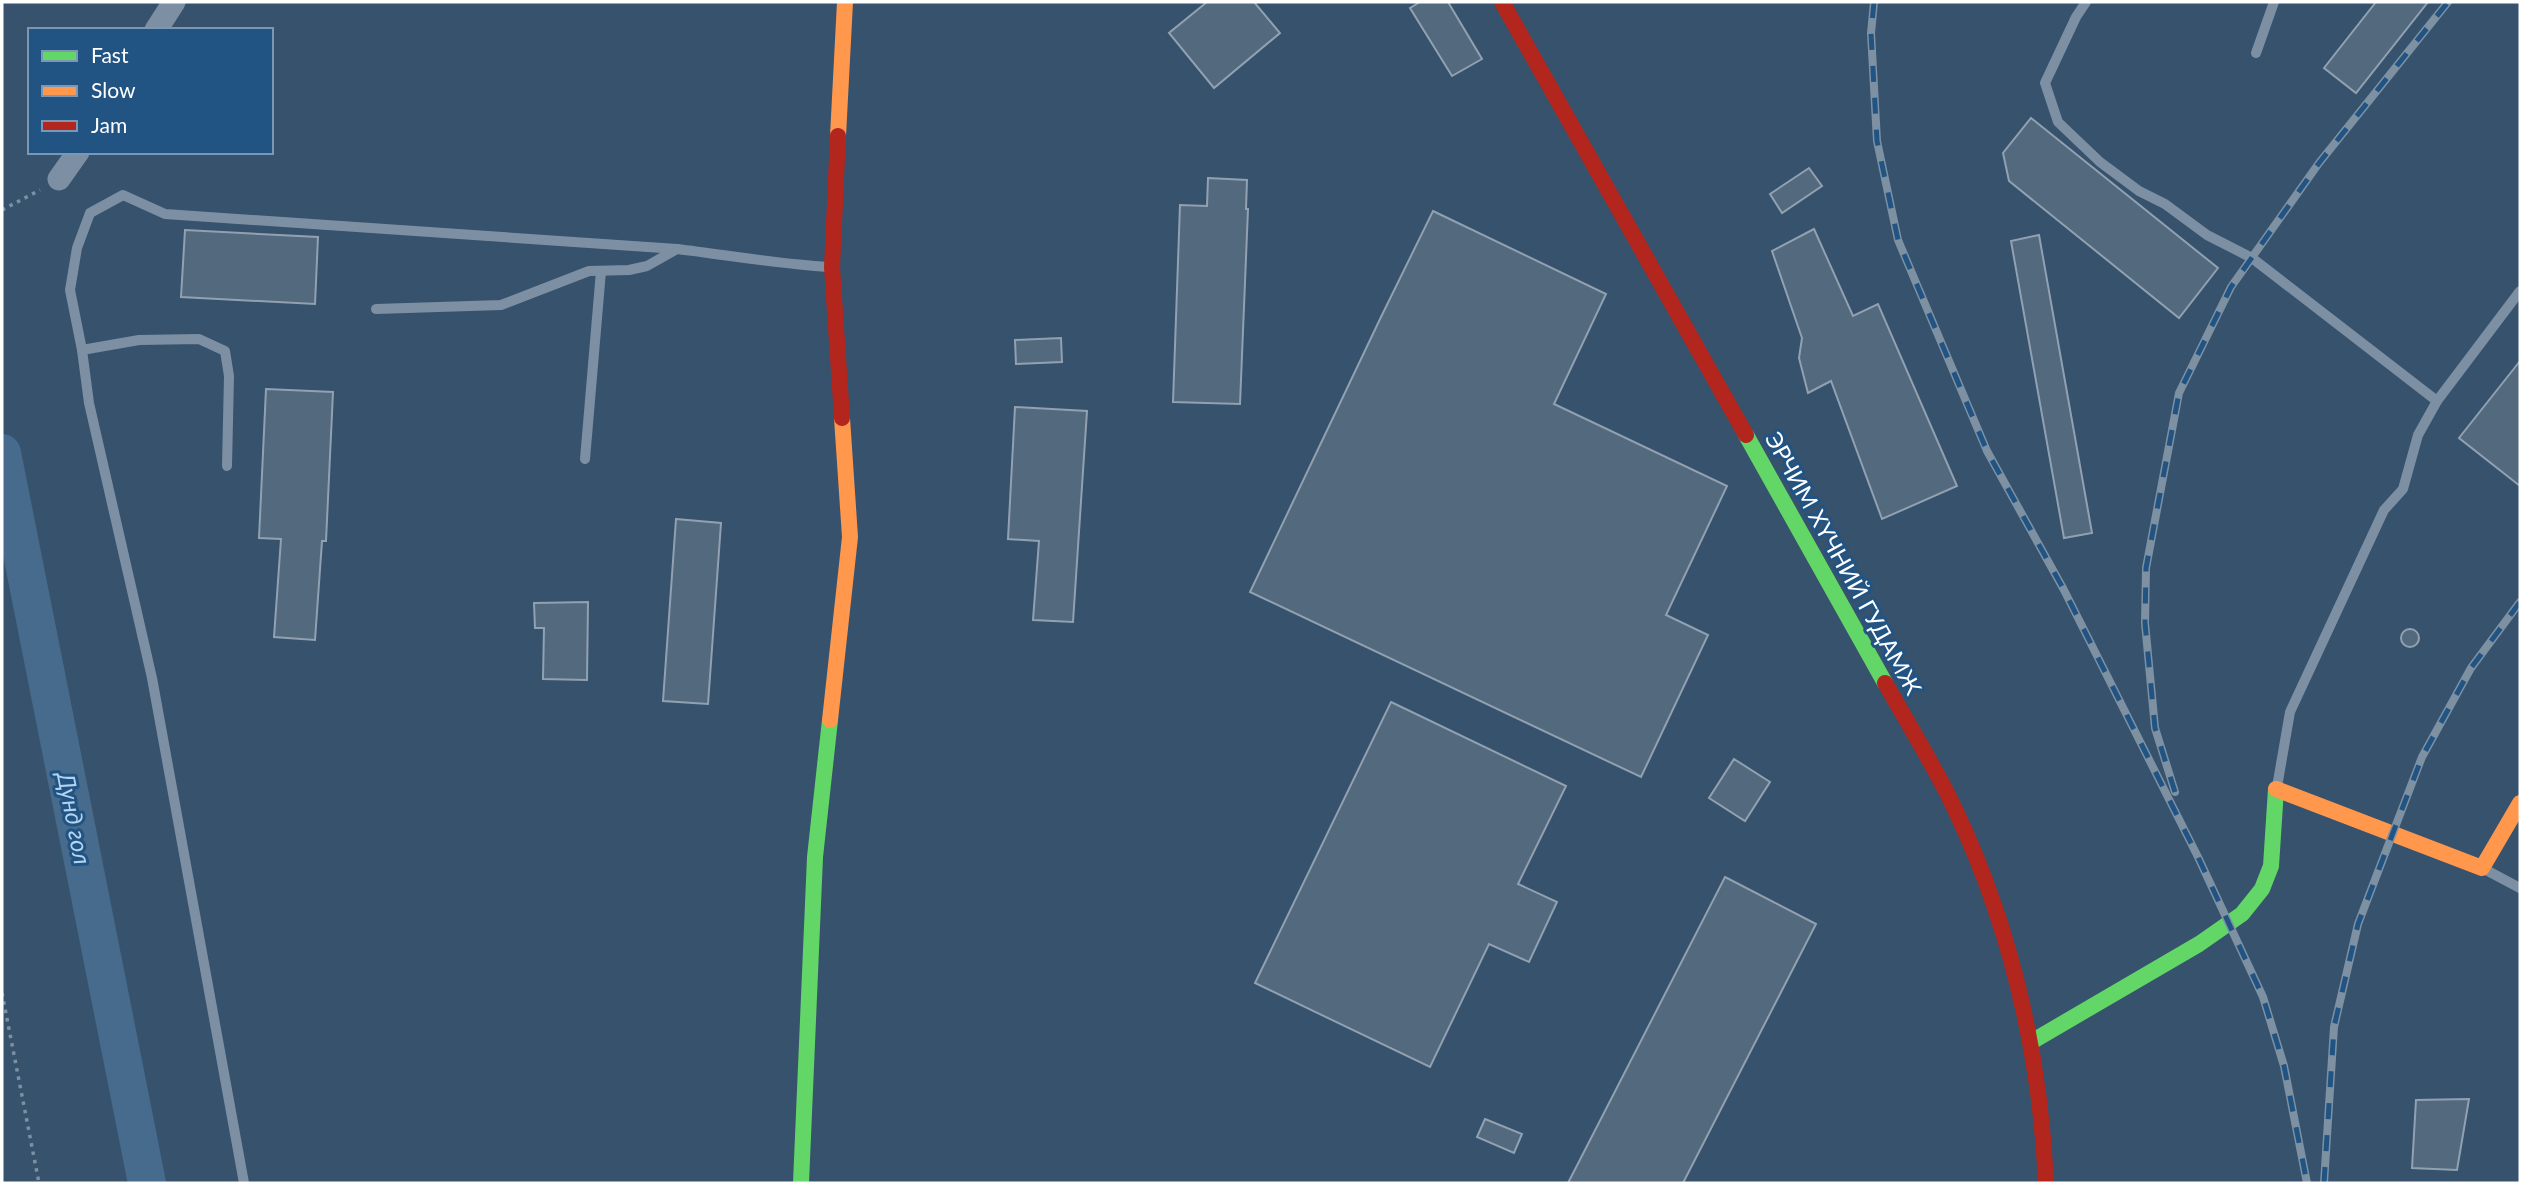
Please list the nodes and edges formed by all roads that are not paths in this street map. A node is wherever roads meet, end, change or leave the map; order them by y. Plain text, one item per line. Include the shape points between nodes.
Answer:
1 (174, 2) edge
2 (845, 2) edge
3 (1502, 2) edge
4 (2086, 2) edge
5 (2274, 2) edge
6 (157, 28) edge
7 (2256, 53) dead end
8 (77, 154) edge
9 (59, 179) road end
10 (677, 249) junction
11 (832, 267) junction
12 (601, 271) junction
13 (2520, 291) edge
14 (376, 309) dead end
15 (82, 350) junction
16 (2437, 401) junction
17 (585, 459) dead end
18 (227, 466) dead end
19 (2276, 789) junction
20 (2520, 803) edge
21 (2482, 868) junction
22 (2520, 888) edge
23 (2031, 1042) junction
24 (244, 1183) edge
25 (801, 1183) edge
26 (2046, 1183) edge

1 - 6 street
2 - 11 street
3 - 23 street, ЭРЧИМ ХҮЧНИЙ ГУДАМЖ via 1945,790 2003,929
4 - 16 lane via 2045,83 2058,122 2139,191 2252,258
5 - 7 lane
8 - 9 street
10 - 11 lane
10 - 12 lane via 647,266
10 - 15 lane via 165,214 123,195 90,213 77,248 70,290
11 - 25 street via 850,537 815,857
12 - 14 lane via 589,271 502,305
12 - 17 lane
13 - 16 lane
15 - 18 lane via 139,340 199,339 225,351 229,376
15 - 24 lane via 89,403 152,678
16 - 19 lane via 2418,435 2403,489 2385,510 2290,712
19 - 21 street
19 - 23 street via 2268,874 2244,912
20 - 21 street
21 - 22 lane
23 - 26 street, ЭРЧИМ ХҮЧНИЙ ГУДАМЖ

